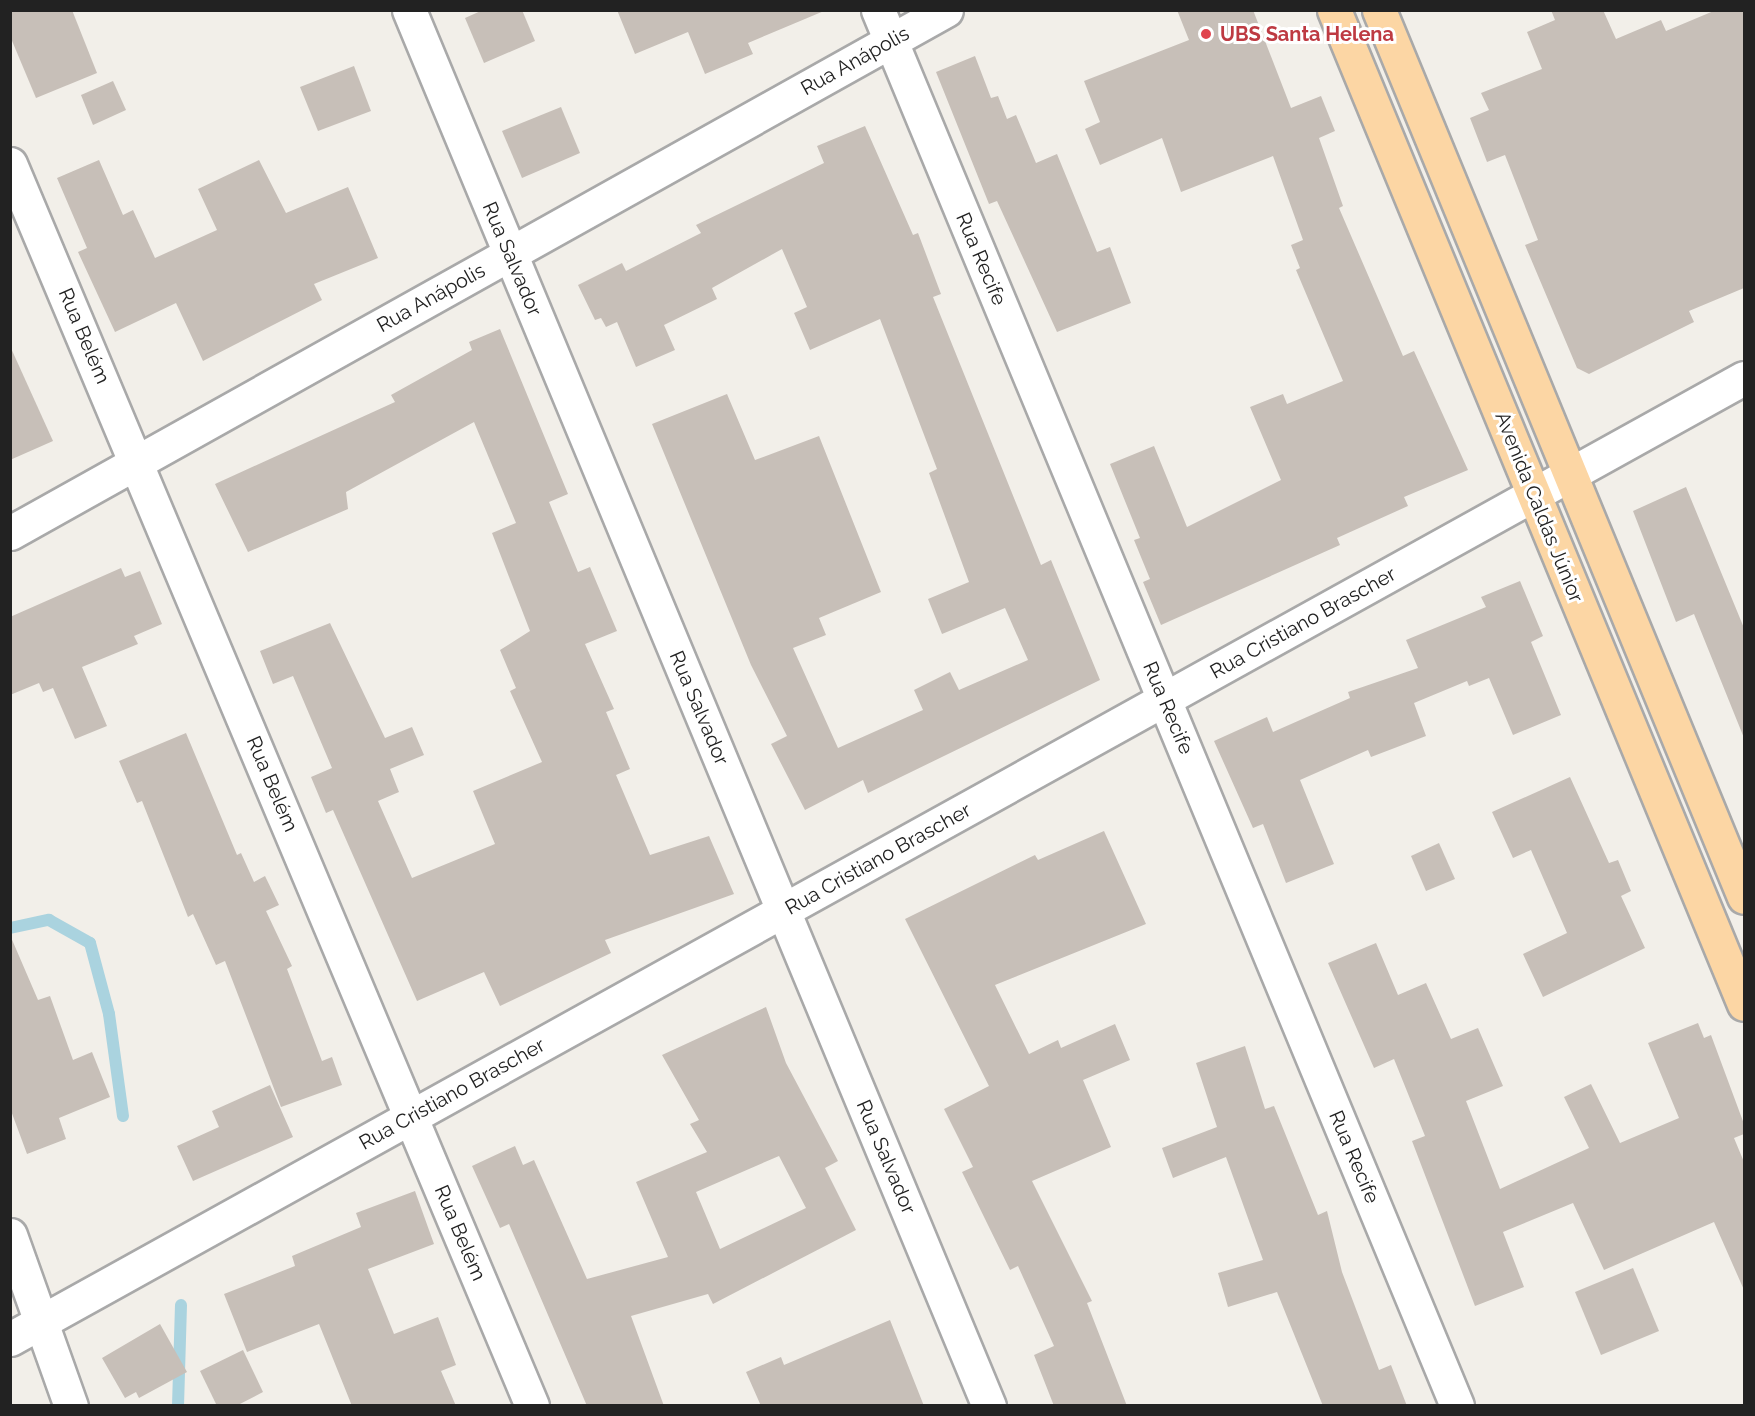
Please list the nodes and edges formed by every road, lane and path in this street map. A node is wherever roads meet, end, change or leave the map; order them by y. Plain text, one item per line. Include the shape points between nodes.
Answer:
1 (409, 10) edge
2 (878, 10) edge
3 (946, 10) edge
4 (1334, 10) edge
5 (1379, 10) edge
6 (891, 41) junction
7 (10, 164) edge
8 (510, 254) junction
9 (1744, 378) edge
10 (138, 462) junction
11 (1570, 475) junction
12 (1534, 495) junction
13 (10, 533) edge
14 (1165, 700) junction
15 (1744, 897) edge
16 (783, 911) junction
17 (1744, 1004) edge
18 (411, 1117) junction
19 (10, 1235) edge
20 (45, 1320) junction
21 (10, 1339) edge
22 (71, 1406) edge
23 (532, 1406) edge
24 (989, 1406) edge
25 (1457, 1406) edge

1 - 8 street, Rua Salvador
2 - 6 street, Rua Recife
3 - 6 street, Rua Anápolis
4 - 12 main road, Avenida Caldas Júnior
5 - 11 main road, Avenida Caldas Júnior
6 - 8 street, Rua Anápolis
6 - 14 street, Rua Recife
7 - 10 street, Rua Belém
8 - 10 street, Rua Anápolis
8 - 16 street, Rua Salvador
9 - 11 street, Rua Cristiano Brascher
10 - 13 street, Rua Anápolis
10 - 18 street, Rua Belém
11 - 12 street, Rua Cristiano Brascher
11 - 15 main road, Avenida Caldas Júnior
12 - 14 street, Rua Cristiano Brascher
12 - 17 main road, Avenida Caldas Júnior
14 - 16 street, Rua Cristiano Brascher
14 - 25 street, Rua Recife
16 - 18 street, Rua Cristiano Brascher
16 - 24 street, Rua Salvador
18 - 20 street, Rua Cristiano Brascher
18 - 23 street, Rua Belém
19 - 20 street
20 - 21 street, Rua Cristiano Brascher
20 - 22 street

